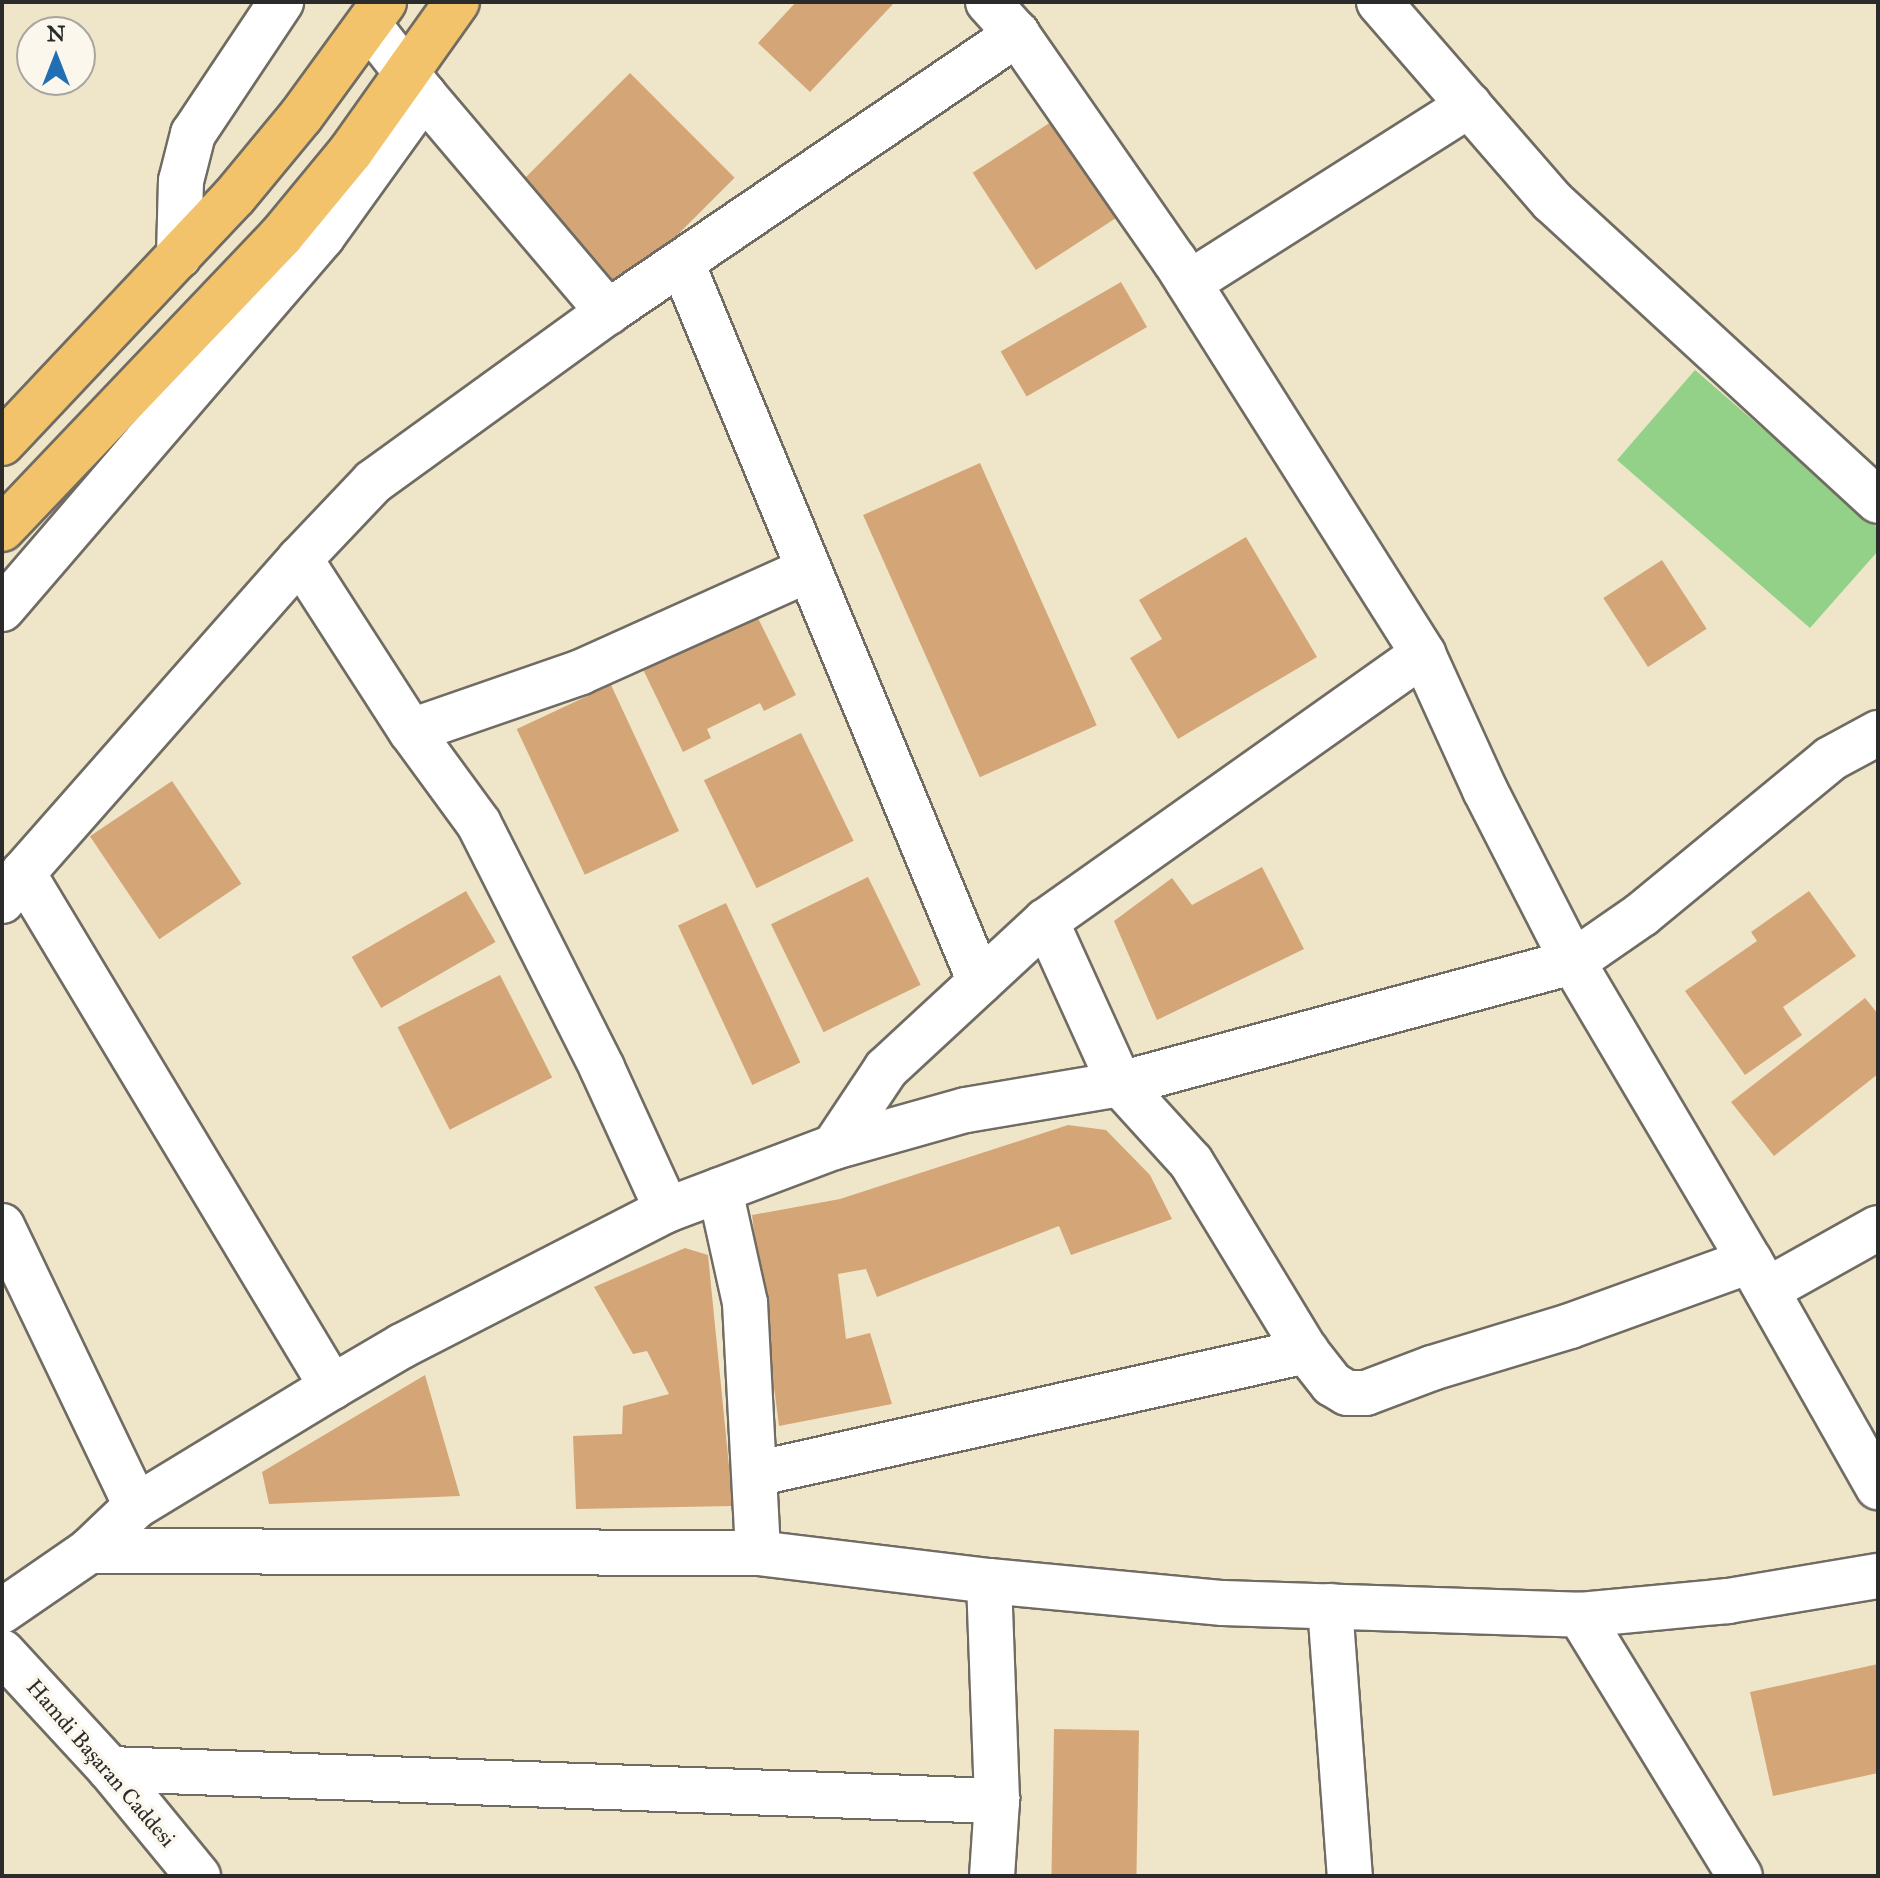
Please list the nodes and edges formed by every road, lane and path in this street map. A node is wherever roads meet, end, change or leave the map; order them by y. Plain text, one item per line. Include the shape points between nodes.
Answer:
1 (281, 2) edge
2 (457, 2) edge
3 (988, 2) edge
4 (1379, 2) edge
5 (377, 13) edge
6 (1017, 34) junction
7 (416, 84) junction
8 (1469, 105) junction
9 (179, 256) junction
10 (682, 263) junction
11 (1189, 283) junction
12 (608, 312) junction
13 (2, 443) edge
14 (1878, 501) edge
15 (2, 529) edge
16 (300, 559) junction
17 (808, 570) junction
18 (2, 609) edge
19 (1423, 654) junction
20 (411, 731) junction
21 (1878, 733) edge
22 (12, 887) edge
23 (1046, 921) junction
24 (1573, 962) junction
25 (980, 982) junction
26 (1120, 1084) junction
27 (834, 1147) junction
28 (720, 1190) junction
29 (667, 1210) junction
30 (2, 1226) edge
31 (1878, 1228) edge
32 (1759, 1276) junction
33 (1306, 1351) junction
34 (332, 1387) junction
35 (755, 1474) junction
36 (1878, 1487) edge
37 (136, 1506) junction
38 (89, 1551) junction
39 (758, 1553) junction
40 (1878, 1576) edge
41 (989, 1581) junction
42 (1330, 1606) junction
43 (2, 1611) edge
44 (1580, 1615) junction
45 (2, 1652) edge
46 (110, 1769) junction
47 (997, 1801) junction
48 (198, 1876) edge
49 (992, 1876) edge
50 (1350, 1876) edge
51 (1740, 1876) edge

1 - 9 street via 193,134 181,181
2 - 7 main road
3 - 6 street
4 - 8 street
5 - 7 street
5 - 9 main road via 301,116
6 - 10 street
6 - 11 street
7 - 12 street
7 - 15 main road via 351,151 281,236
7 - 18 street via 322,237
8 - 11 street
8 - 14 street via 1552,201
9 - 13 main road
10 - 12 street
10 - 17 street
11 - 19 street
12 - 16 street via 373,482
16 - 20 street
16 - 22 street
17 - 20 street via 581,672
17 - 25 street
19 - 23 street
19 - 24 street
20 - 29 street via 479,824
21 - 24 street via 1830,759 1641,915
22 - 34 street
23 - 25 street
23 - 26 street
24 - 26 street
24 - 32 street
25 - 27 street via 886,1069
26 - 27 street via 966,1110
26 - 33 street via 1191,1162
27 - 28 street
28 - 29 street
28 - 35 street via 745,1303
29 - 34 street
30 - 37 street
31 - 32 street
32 - 33 street via 1570,1326 1366,1393 1347,1393 1332,1384
32 - 36 street
33 - 35 street
34 - 37 street
35 - 39 street
37 - 38 street
38 - 39 street
38 - 43 street
39 - 41 street
40 - 44 street via 1715,1603
41 - 42 street via 1223,1603
41 - 47 street
42 - 44 street
42 - 50 street
44 - 51 street
45 - 46 street, Hamdi Başaran Caddesi
46 - 47 street
46 - 48 street, Hamdi Başaran Caddesi
47 - 49 street

